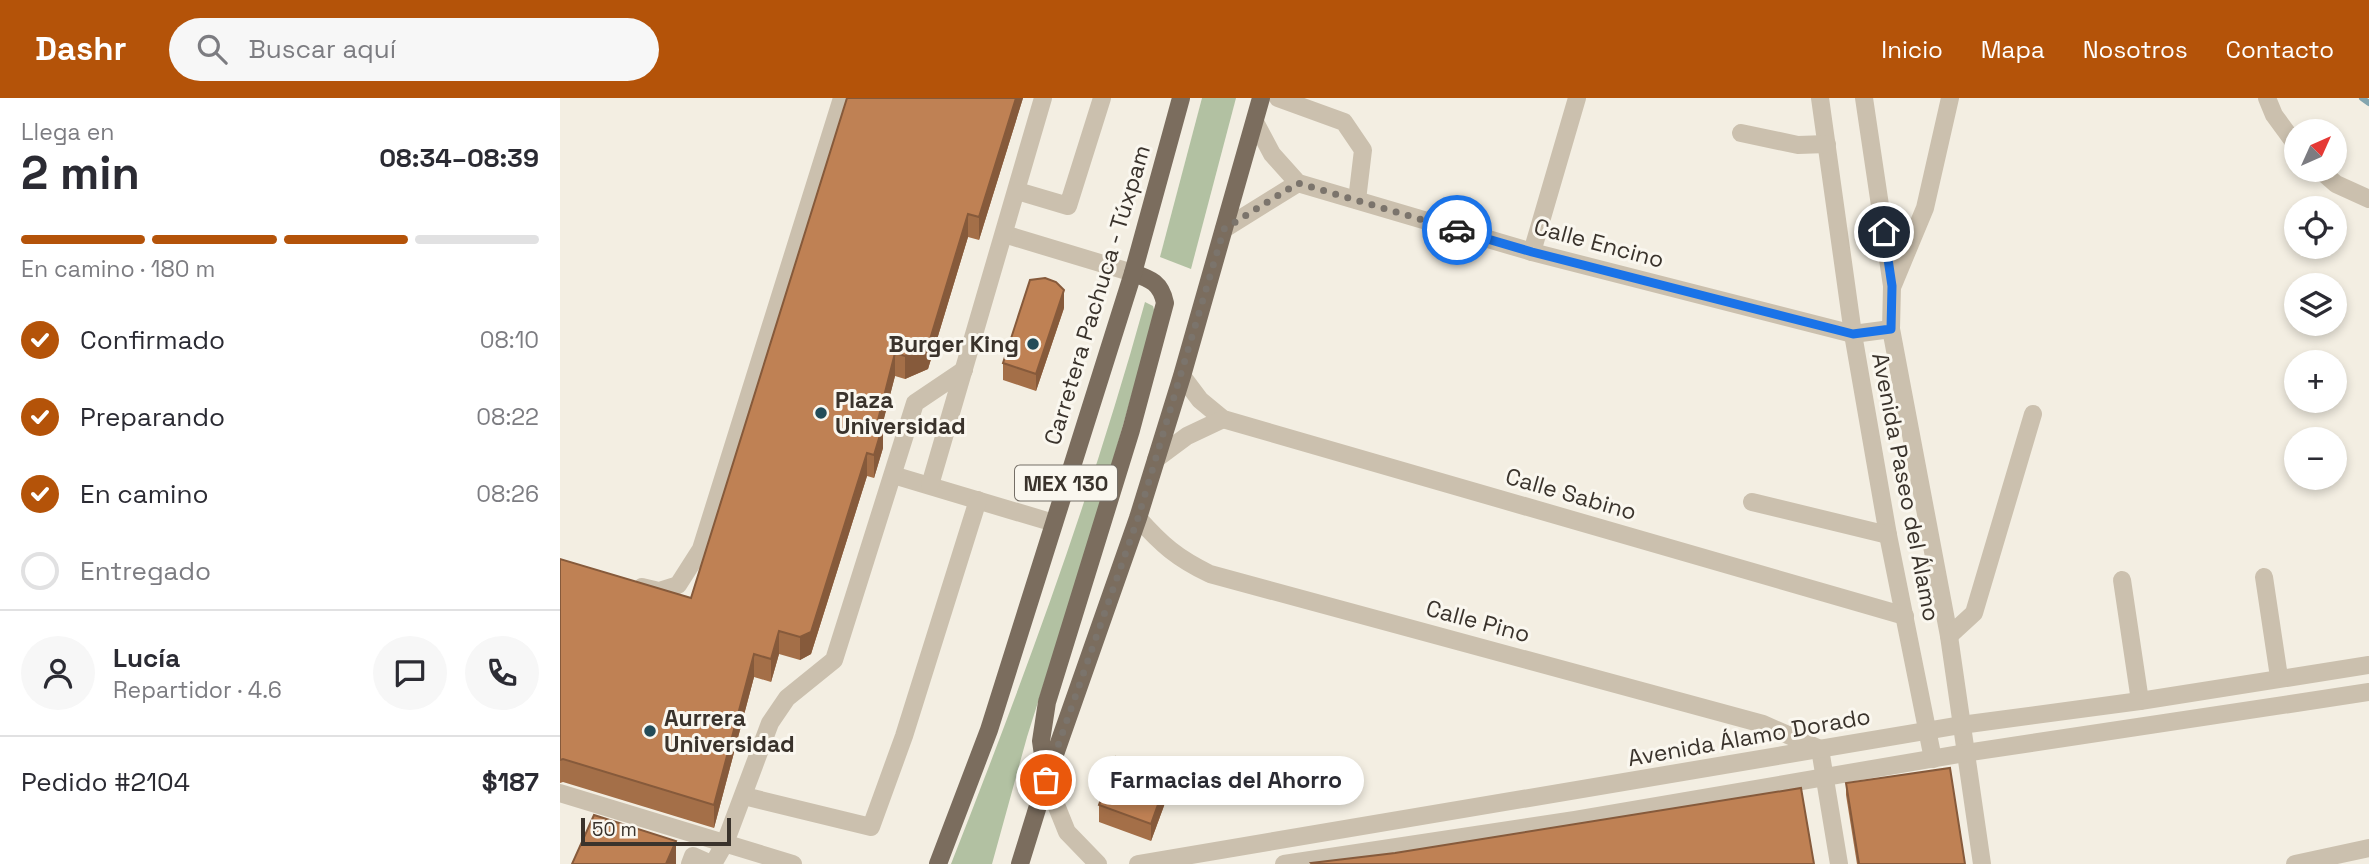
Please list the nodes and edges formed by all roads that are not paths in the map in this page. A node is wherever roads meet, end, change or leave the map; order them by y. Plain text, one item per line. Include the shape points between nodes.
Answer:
1 (842, 98) edge
2 (1043, 98) edge
3 (1102, 98) edge
4 (1181, 98) edge
5 (1261, 98) edge
6 (1278, 98) edge
7 (1577, 98) edge
8 (1820, 98) edge
9 (1864, 98) edge
10 (1950, 98) edge
11 (2267, 98) edge
12 (1255, 122) junction
13 (2284, 129) edge
14 (1741, 133) dead end
15 (1827, 144) junction
16 (2334, 182) edge
17 (1298, 183) junction
18 (1017, 191) junction
19 (2369, 199) edge
20 (1357, 200) junction
21 (1224, 229) junction
22 (1004, 234) junction
23 (1532, 252) junction
24 (1133, 273) junction
25 (1892, 286) junction
26 (1891, 329) junction
27 (1853, 334) junction
28 (964, 370) junction
29 (1182, 376) junction
30 (2034, 414) dead end
31 (1223, 419) junction
32 (1156, 459) junction
33 (893, 475) junction
34 (930, 485) junction
35 (978, 500) junction
36 (1752, 502) dead end
37 (1138, 518) junction
38 (1054, 523) junction
39 (1888, 535) junction
40 (2264, 577) dead end
41 (2122, 580) dead end
42 (620, 582) edge
43 (1905, 616) junction
44 (1949, 636) junction
45 (2369, 665) edge
46 (2279, 677) junction
47 (2369, 692) edge
48 (2140, 701) junction
49 (1961, 724) junction
50 (1927, 732) junction
51 (1820, 749) junction
52 (1965, 753) junction
53 (1933, 759) junction
54 (1824, 776) junction
55 (1046, 780) junction
56 (1569, 792) junction
57 (560, 793) edge
58 (744, 796) junction
59 (1575, 820) junction
60 (1277, 841) junction
61 (725, 843) junction
62 (2369, 848) edge
63 (690, 864) edge
64 (712, 864) edge
65 (793, 864) edge
66 (938, 864) edge
67 (1020, 864) edge
68 (1098, 864) edge
69 (1138, 864) edge
70 (1284, 864) edge
71 (1290, 864) edge
72 (1839, 864) edge
73 (1982, 864) edge
74 (2297, 864) edge

1 - 42 street via 701,548 678,585 659,591
2 - 18 street
3 - 18 street via 1068,206
4 - 24 main road, Carretera Pachuca - Túxpam / MEX 130
5 - 12 main road, MEX 130
6 - 20 street via 1344,122 1363,150
7 - 23 street
8 - 15 street, Avenida Paseo del Álamo
9 - 25 street, Avenida Paseo del Álamo
10 - 25 street via 1925,208
11 - 13 street
12 - 17 street via 1272,154
12 - 21 main road, MEX 130
14 - 15 street via 1798,145
15 - 27 street, Avenida Paseo del Álamo
16 - 19 street
17 - 20 street, Calle Encino
17 - 21 street
18 - 22 street
20 - 23 street, Calle Encino
21 - 29 main road, MEX 130
22 - 24 street
22 - 28 street
23 - 27 street, Calle Encino
24 - 38 main road, Carretera Pachuca - Túxpam / MEX 130
24 - 55 main road via 1162,289 1165,303 1047,702 1041,741
25 - 26 street, Avenida Paseo del Álamo
26 - 27 street, Calle Encino
26 - 44 street, Avenida Paseo del Álamo
27 - 39 street, Avenida Paseo del Álamo
28 - 33 street via 915,403
28 - 34 street
29 - 31 street, Calle Sabino via 1200,400
29 - 32 main road, MEX 130
30 - 44 street via 1974,613
31 - 32 street via 1187,436
31 - 43 street, Calle Sabino
32 - 37 main road, MEX 130
33 - 34 street
33 - 58 street via 834,660 788,698 770,723
34 - 35 street
35 - 38 street
35 - 58 street via 871,827
36 - 39 street
37 - 51 street, Calle Pino via 1182,561 1210,573 1763,724
37 - 55 main road, MEX 130
38 - 66 main road, Carretera Pachuca - Túxpam / MEX 130 via 989,730
39 - 43 street, Avenida Paseo del Álamo
40 - 46 street
41 - 48 street
43 - 50 street, Avenida Paseo del Álamo
44 - 49 street, Avenida Paseo del Álamo
45 - 46 street, Avenida Álamo Dorado
46 - 48 street, Avenida Álamo Dorado
47 - 52 street
48 - 49 street, Avenida Álamo Dorado
49 - 50 street, Avenida Álamo Dorado
49 - 52 street, Avenida Paseo del Álamo
50 - 51 street, Avenida Álamo Dorado
50 - 53 street, Avenida Paseo del Álamo
51 - 54 street
51 - 56 street, Avenida Álamo Dorado
52 - 53 street
52 - 73 street, Avenida Paseo del Álamo
53 - 54 street
54 - 59 street
54 - 72 street
55 - 67 main road, MEX 130
55 - 68 street via 1067,832
56 - 59 street
56 - 60 street, Avenida Álamo Dorado
57 - 61 street
58 - 61 street
59 - 71 street
60 - 69 street, Avenida Álamo Dorado
60 - 71 street
61 - 64 street
61 - 65 street
62 - 74 street
63 - 64 street via 693,856
70 - 71 street

